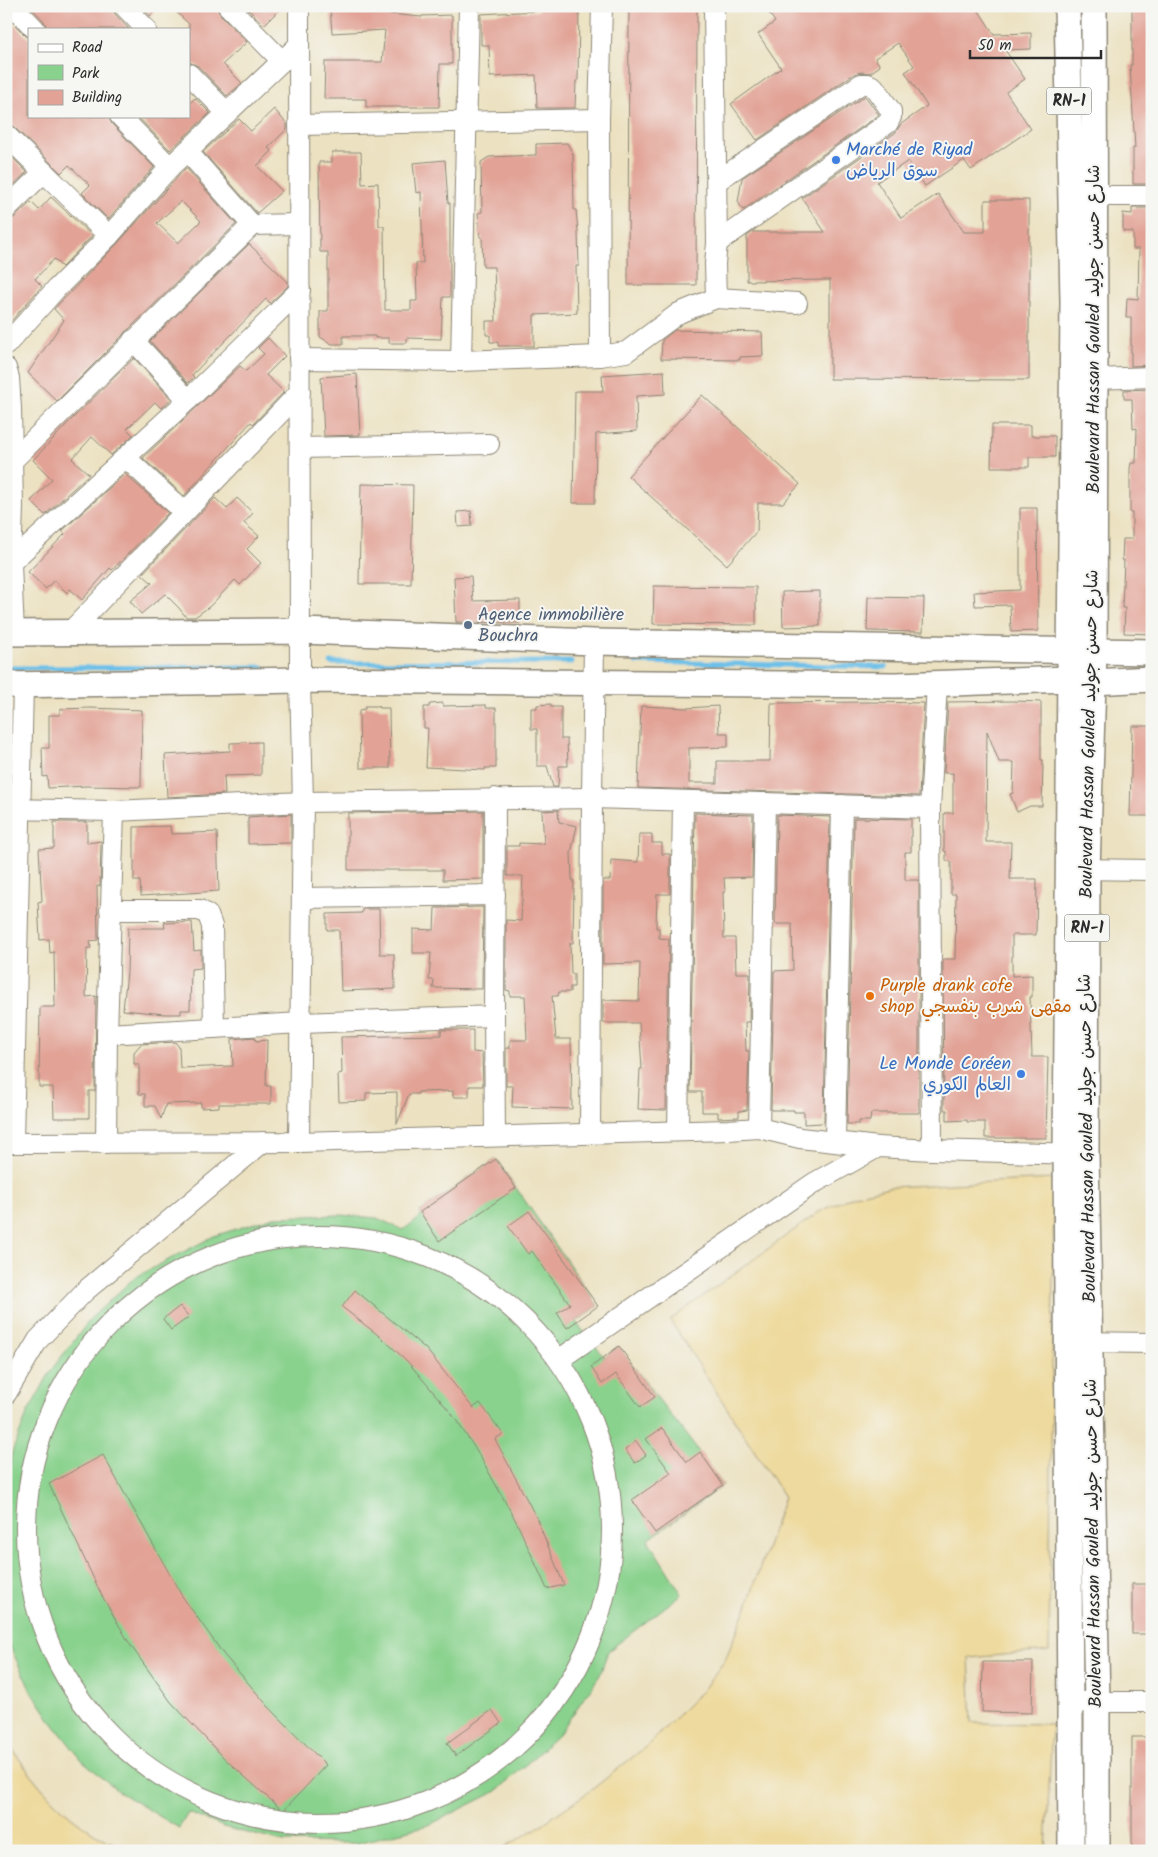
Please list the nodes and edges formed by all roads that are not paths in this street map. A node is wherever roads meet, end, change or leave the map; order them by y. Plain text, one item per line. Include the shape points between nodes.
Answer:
1 (12, 6) edge
2 (124, 6) edge
3 (228, 6) edge
4 (300, 6) edge
5 (469, 6) edge
6 (602, 6) edge
7 (714, 6) edge
8 (1067, 6) edge
9 (1094, 6) edge
10 (33, 28) edge
11 (145, 28) edge
12 (299, 45) junction
13 (282, 61) junction
14 (190, 75) edge
15 (227, 113) junction
16 (122, 118) edge
17 (599, 119) junction
18 (465, 122) junction
19 (299, 124) junction
20 (7, 138) edge
21 (187, 151) junction
22 (170, 167) junction
23 (44, 172) junction
24 (716, 182) junction
25 (1094, 196) junction
26 (1152, 196) edge
27 (6, 209) edge
28 (299, 224) junction
29 (252, 225) junction
30 (109, 236) junction
31 (717, 243) junction
32 (300, 290) junction
33 (716, 298) junction
34 (797, 303) dead end
35 (133, 340) junction
36 (6, 345) edge
37 (600, 356) junction
38 (299, 359) junction
39 (461, 362) junction
40 (6, 368) edge
41 (1152, 377) edge
42 (1095, 379) junction
43 (300, 392) junction
44 (188, 400) junction
45 (489, 444) dead end
46 (300, 448) junction
47 (126, 458) junction
48 (9, 460) edge
49 (184, 512) junction
50 (1083, 514) junction
51 (8, 566) edge
52 (301, 631) junction
53 (70, 632) junction
54 (10, 633) edge
55 (594, 642) junction
56 (1082, 651) junction
57 (1152, 652) edge
58 (1152, 679) edge
59 (300, 680) junction
60 (1082, 680) junction
61 (593, 683) junction
62 (937, 684) junction
63 (15, 686) edge
64 (495, 798) junction
65 (592, 798) junction
66 (683, 801) junction
67 (304, 802) junction
68 (765, 803) junction
69 (842, 805) junction
70 (930, 808) junction
71 (14, 809) edge
72 (114, 811) junction
73 (1078, 869) junction
74 (1152, 870) edge
75 (495, 895) junction
76 (302, 898) junction
77 (110, 910) junction
78 (494, 1016) junction
79 (301, 1023) junction
80 (214, 1028) junction
81 (107, 1034) junction
82 (759, 1128) junction
83 (678, 1130) junction
84 (590, 1133) junction
85 (496, 1136) junction
86 (835, 1141) junction
87 (263, 1142) junction
88 (300, 1142) junction
89 (10, 1143) edge
90 (106, 1143) junction
91 (878, 1147) junction
92 (932, 1150) junction
93 (1076, 1153) junction
94 (1079, 1343) junction
95 (1152, 1343) edge
96 (560, 1359) junction
97 (6, 1394) edge
98 (1069, 1532) junction
99 (1094, 1532) junction
100 (1070, 1702) junction
101 (1152, 1702) edge
102 (1097, 1703) junction
103 (1070, 1851) edge
104 (1097, 1851) edge

1 - 10 street
2 - 11 street
3 - 13 street
4 - 12 street
5 - 18 street
6 - 17 street
7 - 24 street
8 - 50 main road, Boulevard Hassan Gouled شارع حسن جوليد / RN-1 via 1073,301
9 - 25 main road, Boulevard Hassan Gouled شارع حسن جوليد / RN-1
12 - 13 street
12 - 19 street
13 - 15 street
14 - 15 street
15 - 21 street
16 - 22 street
17 - 18 street
17 - 37 street
18 - 19 street
18 - 39 street
19 - 28 street
20 - 23 street
21 - 22 street
21 - 29 street
22 - 30 street
23 - 27 street
23 - 30 street
24 - 31 street
24 - 31 street via 861,84 874,87 891,111 888,123
25 - 26 street
25 - 42 main road, Boulevard Hassan Gouled شارع حسن جوليد / RN-1
28 - 29 street
28 - 32 street
29 - 35 street
30 - 36 street
31 - 33 street
32 - 38 street
32 - 44 street
33 - 34 street
33 - 37 street via 679,313 626,352
35 - 44 street
35 - 48 street
37 - 39 street
38 - 39 street
38 - 43 street
40 - 48 street via 11,408
41 - 42 street
42 - 50 main road, Boulevard Hassan Gouled شارع حسن جوليد / RN-1
43 - 46 street
43 - 49 street
44 - 47 street
45 - 46 street
46 - 52 street
47 - 49 street
47 - 51 street
48 - 51 street via 13,507
49 - 53 street
50 - 56 main road, Boulevard Hassan Gouled شارع حسن جوليد / RN-1
51 - 54 street
52 - 53 main road
52 - 55 main road
52 - 59 street
53 - 54 main road
55 - 56 main road
55 - 61 street
56 - 57 main road
56 - 60 main road, Boulevard Hassan Gouled شارع حسن جوليد / RN-1
58 - 60 main road
59 - 61 main road
59 - 63 main road
59 - 67 street
60 - 62 main road
60 - 73 main road, Boulevard Hassan Gouled شارع حسن جوليد / RN-1
61 - 62 main road
61 - 65 street
62 - 70 street
63 - 71 street
64 - 65 street
64 - 67 street
64 - 75 street
65 - 66 street
65 - 84 street
66 - 68 street
66 - 83 street
67 - 72 street
67 - 76 street
68 - 69 street
68 - 82 street
69 - 70 street
69 - 86 street
70 - 92 street
71 - 72 street
71 - 89 street
72 - 77 street
73 - 74 street
73 - 93 main road, Boulevard Hassan Gouled شارع حسن جوليد / RN-1
75 - 76 street
75 - 78 street
76 - 79 street
77 - 80 street via 200,910 208,915 212,926
77 - 81 street
78 - 79 street
78 - 85 street
79 - 80 street
79 - 88 street
80 - 81 street
81 - 90 street
82 - 83 street
82 - 86 street via 800,1138
83 - 84 street
84 - 85 street
85 - 88 street
86 - 91 street
87 - 88 street
87 - 90 street
87 - 97 street via 85,1291 38,1340
89 - 90 street
91 - 92 street
91 - 96 street via 814,1183
92 - 93 street
93 - 94 main road, Boulevard Hassan Gouled شارع حسن جوليد / RN-1
94 - 95 street
94 - 98 main road, Boulevard Hassan Gouled شارع حسن جوليد / RN-1
94 - 99 main road, Boulevard Hassan Gouled شارع حسن جوليد / RN-1
96 - 96 street via 587,1407 605,1460 613,1515 610,1570 596,1625 573,1675 540,1721 500,1759 452,1789 400,1810 346,1821 290,1820 235,1810 183,1789 136,1759 96,1720 64,1676 42,1625 28,1570 26,1515 34,1459 53,1407 81,1359 118,1317 162,1282 212,1256 266,1241 321,1236 377,1241 430,1257 480,1282 524,1316
98 - 99 main road
98 - 100 main road, Boulevard Hassan Gouled شارع حسن جوليد / RN-1
99 - 102 main road, Boulevard Hassan Gouled شارع حسن جوليد / RN-1
100 - 102 street
100 - 103 main road, Boulevard Hassan Gouled شارع حسن جوليد / RN-1
101 - 102 street
102 - 104 main road, Boulevard Hassan Gouled شارع حسن جوليد / RN-1

